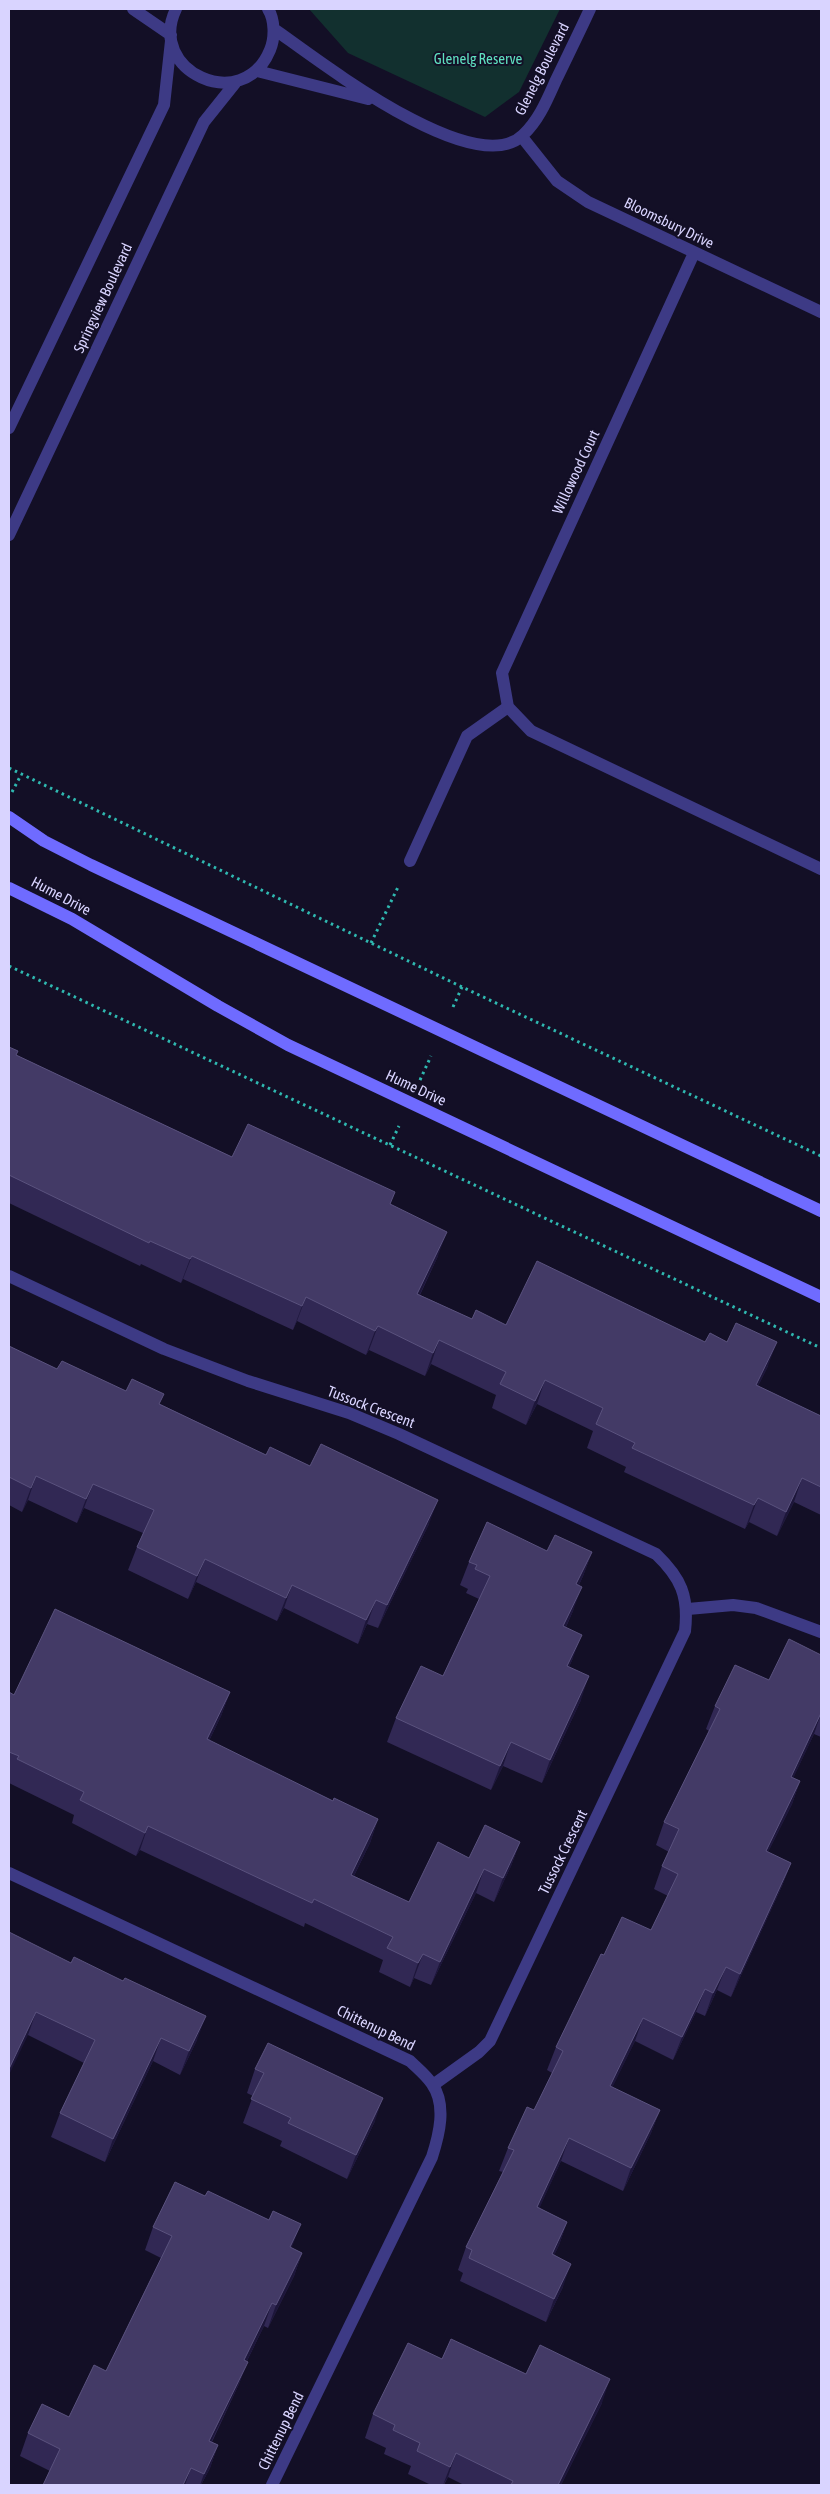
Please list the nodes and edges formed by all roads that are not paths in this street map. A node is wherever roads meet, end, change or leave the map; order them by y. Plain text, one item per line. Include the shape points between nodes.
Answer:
1 (133, 9) edge
2 (176, 9) edge
3 (268, 9) edge
4 (590, 9) edge
5 (274, 29) junction
6 (171, 38) junction
7 (257, 71) junction
8 (236, 82) junction
9 (377, 102) junction
10 (522, 137) junction
11 (694, 253) junction
12 (821, 312) edge
13 (9, 428) edge
14 (9, 535) edge
15 (508, 707) junction
16 (9, 817) edge
17 (410, 862) road end
18 (821, 868) edge
19 (9, 888) edge
20 (821, 1211) edge
21 (9, 1276) edge
22 (821, 1297) edge
23 (688, 1610) junction
24 (821, 1632) edge
25 (9, 1873) edge
26 (433, 2085) junction
27 (274, 2485) edge

1 - 6 street
2 - 6 street, Springview Boulevard
3 - 5 street
4 - 10 street, Glenelg Boulevard via 538,117
5 - 7 street via 270,52
5 - 9 street, Glenelg Boulevard
6 - 8 street via 177,57 195,75 219,83
6 - 13 street, Springview Boulevard via 164,105
7 - 8 street
7 - 9 street, Glenelg Boulevard
8 - 14 street, Springview Boulevard via 204,122
9 - 10 street, Glenelg Boulevard via 448,136 475,145 500,146
10 - 11 street, Bloomsbury Drive via 557,181 588,202
11 - 12 street, Bloomsbury Drive
11 - 15 street, Willowood Court via 502,673
15 - 17 street via 467,736
15 - 18 street via 531,731
16 - 20 street via 44,841 91,865
19 - 22 street, Hume Drive via 72,919 288,1045
21 - 23 street, Tussock Crescent via 164,1349 390,1430 656,1554 671,1568 682,1588
23 - 24 street via 733,1605 756,1608
23 - 26 street, Tussock Crescent via 685,1631 677,1651 490,2040 479,2052
25 - 26 street, Chittenup Bend via 410,2061
26 - 27 street, Chittenup Bend via 441,2113 432,2157

